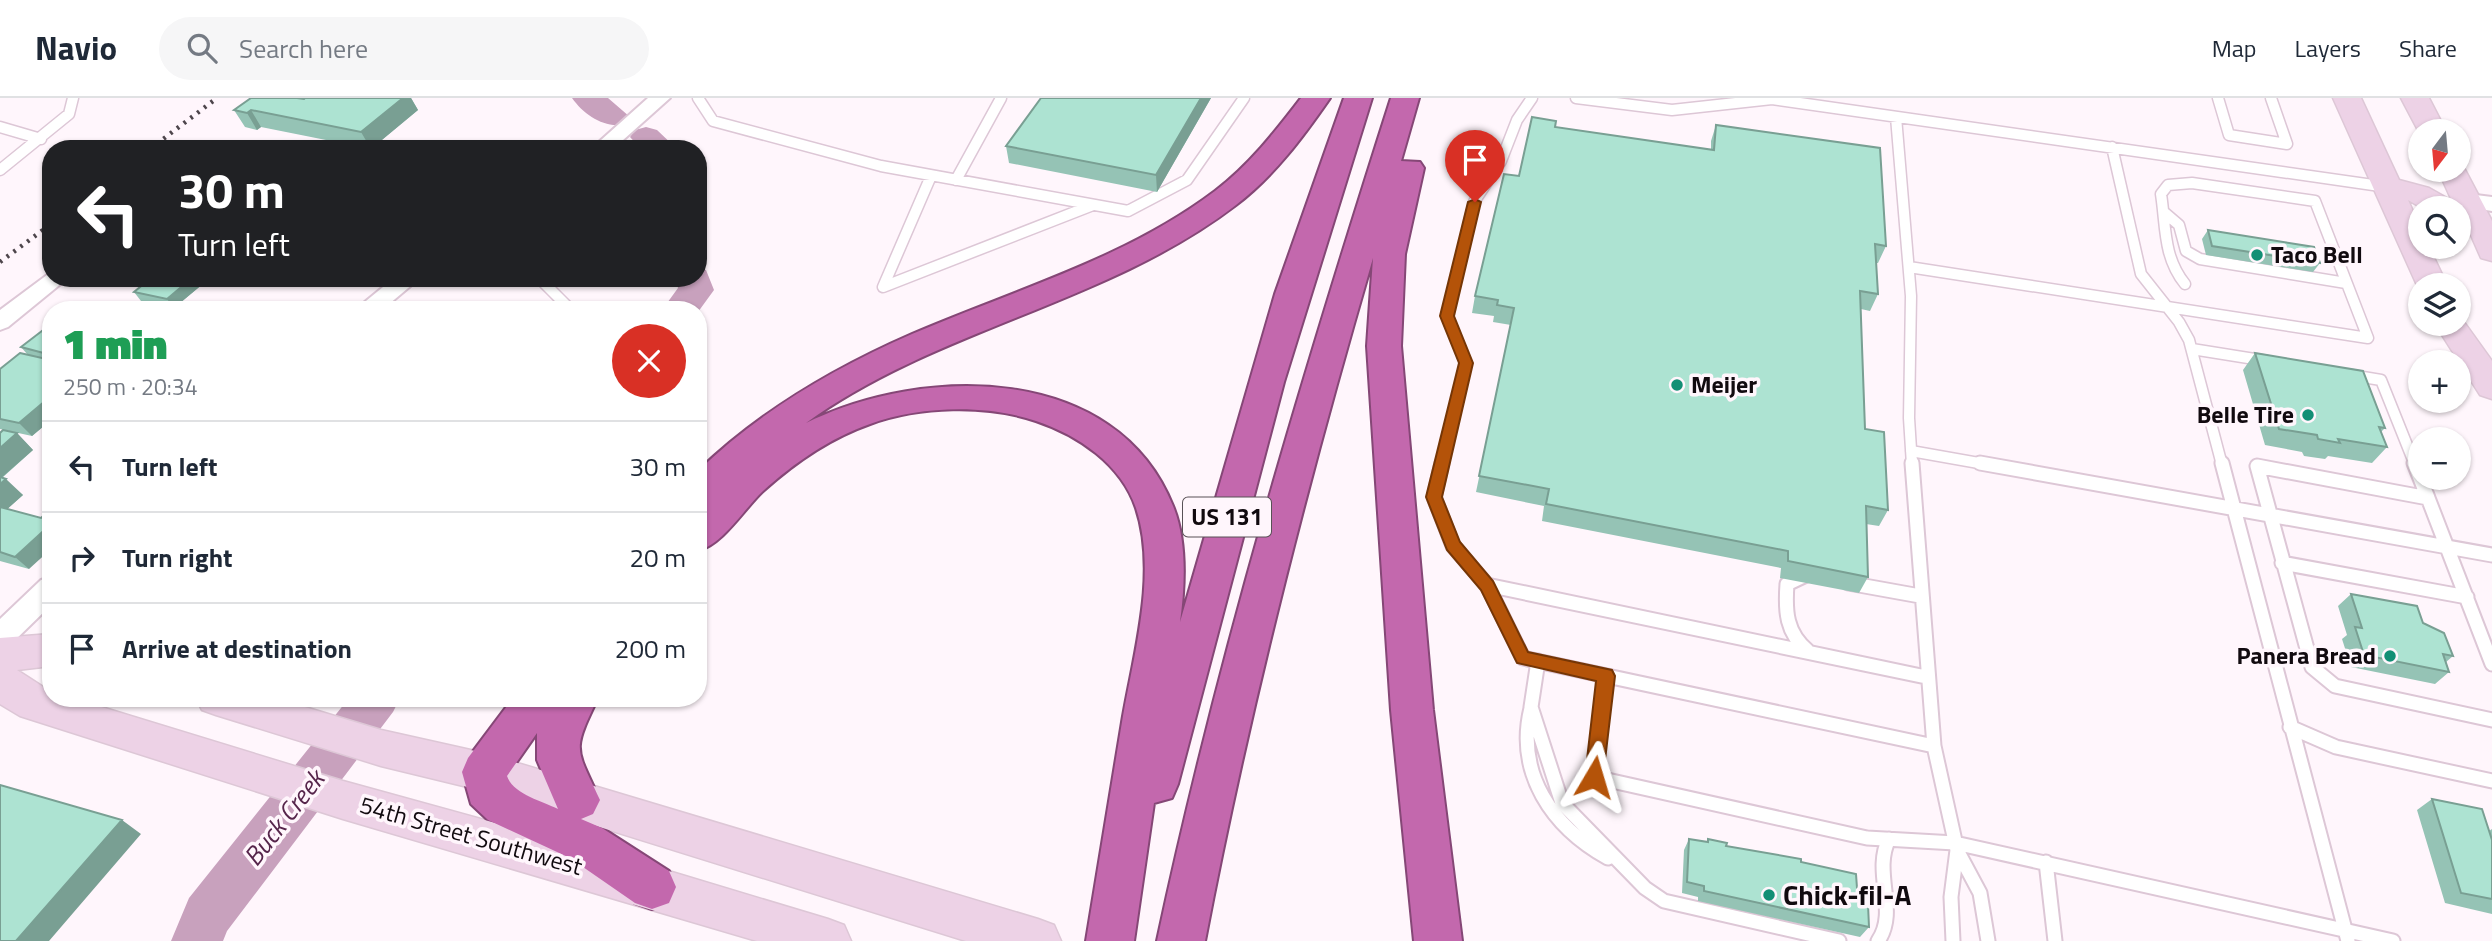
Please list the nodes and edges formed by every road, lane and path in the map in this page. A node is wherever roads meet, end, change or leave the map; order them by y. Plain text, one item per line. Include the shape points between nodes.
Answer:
1 (73, 98) edge
2 (660, 98) edge
3 (698, 98) edge
4 (1001, 98) edge
5 (1244, 98) edge
6 (1316, 98) edge
7 (1358, 98) edge
8 (1405, 98) edge
9 (1426, 98) edge
10 (1532, 98) edge
11 (1576, 98) edge
12 (2218, 98) edge
13 (2271, 98) edge
14 (2347, 98) edge
15 (2415, 98) edge
16 (1896, 117) junction
17 (2426, 119) edge
18 (0, 127) edge
19 (41, 139) junction
20 (611, 140) edge
21 (2112, 147) junction
22 (2192, 159) junction
23 (0, 170) edge
24 (931, 176) junction
25 (2320, 177) junction
26 (956, 180) junction
27 (2200, 184) junction
28 (2388, 187) junction
29 (2426, 196) edge
30 (2315, 201) junction
31 (1094, 205) junction
32 (2165, 213) junction
33 (2471, 217) edge
34 (2491, 248) edge
35 (1909, 267) junction
36 (2426, 273) edge
37 (2346, 283) junction
38 (2185, 284) dead end
39 (45, 287) edge
40 (396, 287) edge
41 (548, 287) edge
42 (378, 301) edge
43 (562, 301) edge
44 (2167, 307) junction
45 (0, 322) edge
46 (2471, 333) edge
47 (2459, 336) edge
48 (2492, 348) edge
49 (2192, 349) junction
50 (2286, 365) edge
51 (2340, 374) edge
52 (2492, 387) edge
53 (1911, 451) junction
54 (707, 486) edge
55 (2428, 498) junction
56 (2233, 509) junction
57 (2269, 515) junction
58 (707, 526) edge
59 (2449, 548) junction
60 (2492, 555) edge
61 (2282, 563) junction
62 (1487, 585) junction
63 (1920, 596) junction
64 (42, 597) edge
65 (2468, 597) junction
66 (0, 637) edge
67 (42, 651) edge
68 (1811, 653) junction
69 (0, 655) edge
70 (1538, 661) junction
71 (2492, 664) edge
72 (1606, 676) junction
73 (1926, 677) junction
74 (0, 679) edge
75 (42, 706) edge
76 (44, 707) edge
77 (244, 707) edge
78 (531, 707) edge
79 (571, 707) edge
80 (2492, 720) edge
81 (2290, 727) junction
82 (1934, 746) junction
83 (484, 772) junction
84 (2492, 781) edge
85 (577, 800) junction
86 (1889, 839) junction
87 (1956, 847) junction
88 (1196, 862) junction
89 (2046, 862) junction
90 (652, 887) junction
91 (1017, 935) edge
92 (2347, 936) edge
93 (828, 941) edge
94 (1112, 941) edge
95 (1181, 941) edge
96 (1187, 941) edge
97 (1438, 941) edge
98 (1839, 941) edge
99 (1878, 941) edge
100 (1953, 941) edge
101 (1988, 941) edge
102 (2055, 941) edge
103 (2393, 941) edge

1 - 19 lane via 69,114
2 - 20 street
3 - 24 lane via 713,121
4 - 26 lane via 982,128 974,156
5 - 31 lane via 1187,180 1128,211
6 - 54 highway via 1286,141 1257,170 1184,227 1090,277 852,378 754,442
7 - 94 highway, US 131 via 1266,382
8 - 88 highway, US 131 via 1268,564
9 - 97 highway via 1390,254 1384,346 1412,710
10 - 62 lane via 1517,120 1501,162 1475,202 1447,316 1466,363 1434,497 1453,545
11 - 16 lane via 1672,110 1772,99
12 - 13 lane via 2229,135 2287,144
14 - 28 main road
15 - 17 main road
16 - 21 lane
16 - 35 lane
18 - 19 lane
19 - 23 lane
21 - 22 lane
21 - 44 lane via 2141,274
22 - 25 lane
22 - 27 lane
24 - 26 lane
24 - 31 lane via 883,287
25 - 28 lane
25 - 30 lane
26 - 31 lane
27 - 30 lane
27 - 32 lane via 2178,182 2164,188
28 - 29 main road
28 - 36 main road
30 - 37 lane
32 - 37 lane via 2179,225 2186,251 2200,259
32 - 38 lane via 2162,229 2172,268
33 - 34 main road
35 - 44 lane
35 - 53 lane
37 - 44 lane via 2368,338
39 - 45 street
40 - 42 street
41 - 43 lane
44 - 49 lane via 2183,325
46 - 48 main road
47 - 52 main road
49 - 50 lane
49 - 56 lane
51 - 55 lane via 2381,380
53 - 56 lane
53 - 63 lane
55 - 57 lane via 2257,466
55 - 59 lane
56 - 57 lane
56 - 81 lane
57 - 59 lane
57 - 61 lane
58 - 94 highway via 746,484 818,433 861,413 940,398 1020,403 1075,423 1108,443 1136,471 1155,507 1162,605
59 - 60 lane
59 - 65 lane
61 - 65 lane
61 - 80 lane via 2312,667 2321,678 2335,687
62 - 68 lane
62 - 70 lane via 1523,658
63 - 68 lane via 1798,576 1786,588 1788,631
63 - 73 lane
64 - 66 street
65 - 71 lane
67 - 69 main road
68 - 73 lane
70 - 72 lane
70 - 98 lane via 1531,708 1562,803 1645,888 1664,901
72 - 82 lane
72 - 86 lane via 1594,777 1867,838
73 - 82 lane
74 - 75 main road, 54th Street Southwest
76 - 90 main road, 54th Street Southwest via 343,800
77 - 83 main road via 380,748
78 - 83 highway
79 - 85 highway via 555,741 560,767
81 - 84 lane via 2336,747
81 - 92 lane
82 - 87 lane
83 - 85 main road
83 - 90 highway via 487,790 504,806 586,843
85 - 91 main road
86 - 87 lane
86 - 99 lane via 1882,852 1885,927
87 - 89 lane
87 - 100 lane
87 - 101 lane via 1984,897
88 - 95 highway, US 131
88 - 96 highway
89 - 92 lane
89 - 102 lane
90 - 93 main road, 54th Street Southwest
92 - 103 lane

